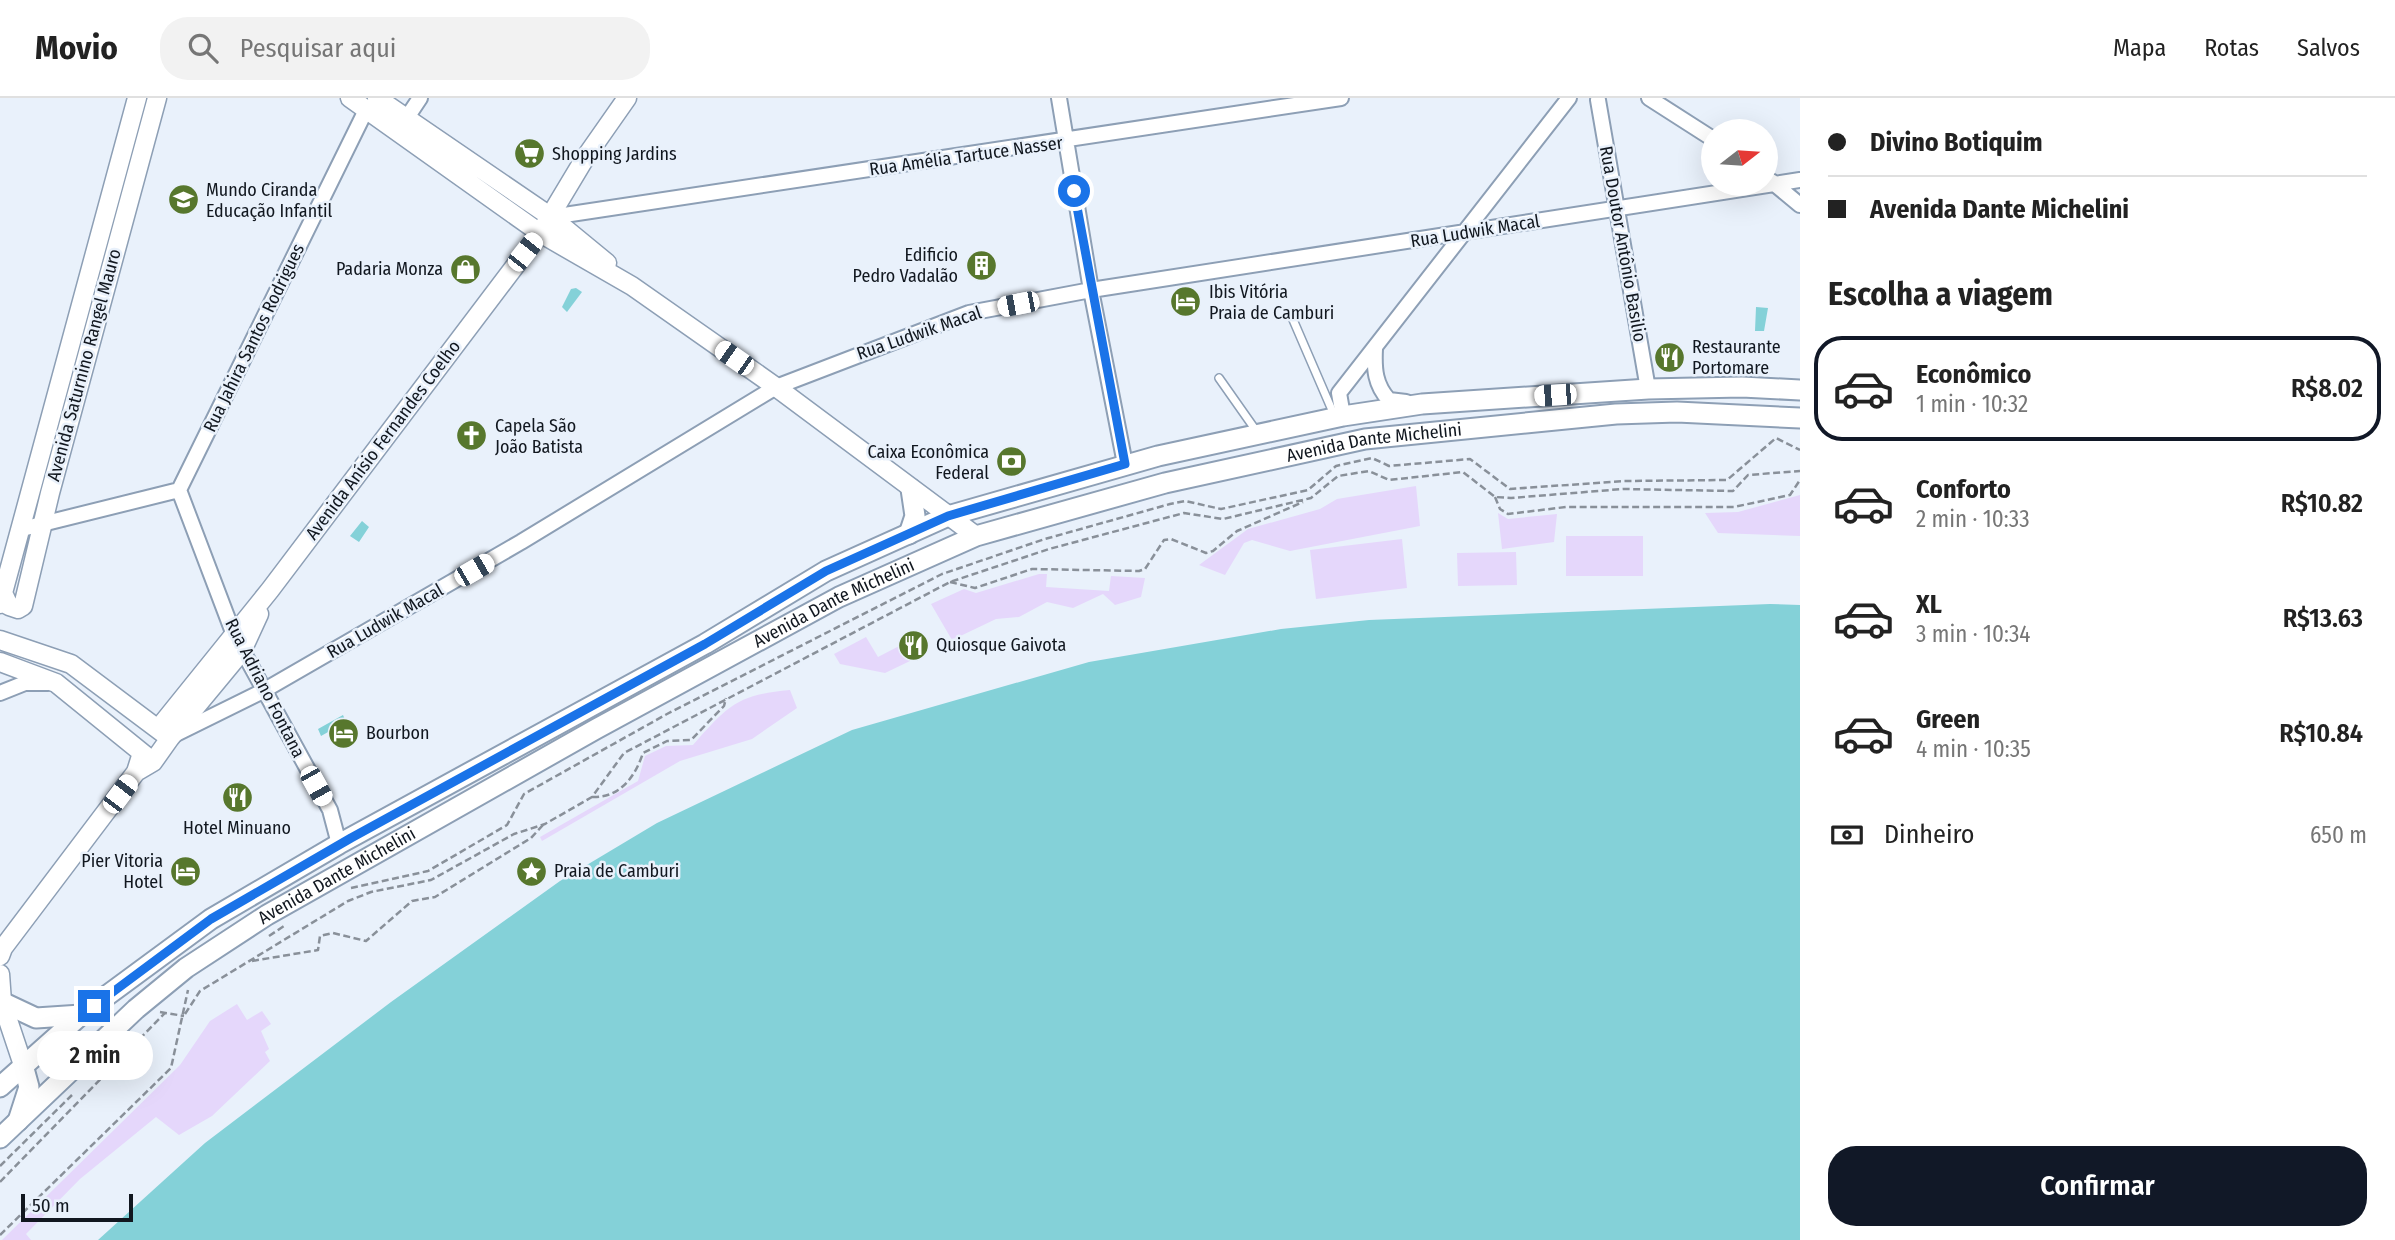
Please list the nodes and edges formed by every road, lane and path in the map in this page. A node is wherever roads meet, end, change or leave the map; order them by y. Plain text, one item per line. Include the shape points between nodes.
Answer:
1 (137, 98) edge
2 (157, 98) edge
3 (349, 98) edge
4 (420, 98) edge
5 (627, 98) edge
6 (1059, 98) edge
7 (1341, 98) edge
8 (1569, 98) edge
9 (1582, 98) edge
10 (1649, 98) edge
11 (1602, 99) edge
12 (373, 102) edge
13 (406, 119) junction
14 (1701, 131) edge
15 (1066, 142) junction
16 (1800, 180) edge
17 (1778, 181) edge
18 (1778, 187) edge
19 (1701, 194) edge
20 (1800, 205) edge
21 (1619, 209) junction
22 (591, 211) junction
23 (545, 213) junction
24 (534, 229) junction
25 (1464, 233) junction
26 (584, 243) junction
27 (103, 260) junction
28 (632, 286) junction
29 (1091, 290) junction
30 (1291, 314) dead end
31 (1375, 349) junction
32 (1219, 379) dead end
33 (776, 387) junction
34 (1648, 389) junction
35 (1800, 390) edge
36 (1422, 404) junction
37 (1339, 417) junction
38 (1800, 418) edge
39 (1258, 434) junction
40 (1800, 450) edge
41 (1125, 464) junction
42 (1800, 471) edge
43 (1800, 481) edge
44 (911, 489) junction
45 (178, 490) junction
46 (1311, 498) junction
47 (1495, 498) junction
48 (948, 516) junction
49 (43, 524) junction
50 (22, 529) junction
51 (909, 534) junction
52 (976, 536) junction
53 (950, 582) junction
54 (2, 599) edge
55 (0, 640) edge
56 (238, 643) junction
57 (0, 662) edge
58 (56, 683) junction
59 (263, 691) junction
60 (0, 693) edge
61 (726, 698) junction
62 (164, 733) junction
63 (148, 758) junction
64 (592, 797) junction
65 (545, 824) junction
66 (339, 845) junction
67 (342, 891) dead end
68 (287, 925) dead end
69 (264, 939) dead end
70 (0, 956) edge
71 (248, 961) junction
72 (191, 986) dead end
73 (117, 988) junction
74 (1, 990) edge
75 (136, 1009) junction
76 (82, 1014) junction
77 (184, 1016) junction
78 (23, 1065) junction
79 (0, 1087) edge
80 (18, 1122) junction
81 (0, 1138) edge
82 (0, 1182) edge
83 (0, 1235) edge

1 - 27 street, Avenida Saturnino Rangel Mauro
2 - 27 street, Avenida Saturnino Rangel Mauro
3 - 12 street
4 - 13 street
5 - 23 street, Avenida Anísio Fernandes Coelho
6 - 15 street
7 - 15 street, Rua Amélia Tartuce Nasser
8 - 25 street
9 - 11 street
10 - 14 street
11 - 21 street, Rua Doutor Antônio Basilio
12 - 13 street
12 - 24 street
12 - 45 street, Rua Jahira Santos Rodrigues
13 - 23 street
15 - 22 street, Rua Amélia Tartuce Nasser
15 - 29 street
16 - 17 street, Rua Ludwik Macal
18 - 20 street
19 - 21 street, Rua Ludwik Macal
21 - 25 street, Rua Ludwik Macal
21 - 34 street, Rua Doutor Antônio Basilio
22 - 23 street, Rua Amélia Tartuce Nasser
22 - 26 street via 581,221
23 - 24 street, Avenida Anísio Fernandes Coelho
23 - 26 street
24 - 28 street
24 - 56 street, Avenida Anísio Fernandes Coelho via 495,291 270,590
25 - 29 street, Rua Ludwik Macal
25 - 31 street
26 - 28 street
27 - 49 street, Avenida Saturnino Rangel Mauro
27 - 50 street, Avenida Saturnino Rangel Mauro
28 - 33 street
29 - 33 street, Rua Ludwik Macal via 969,313
29 - 41 street
30 - 37 lane
31 - 36 street via 1376,376 1388,400
31 - 37 street via 1339,393
32 - 39 lane
33 - 44 street
33 - 59 street, Rua Ludwik Macal
34 - 35 main road, Avenida Dante Michelini
34 - 36 main road, Avenida Dante Michelini
36 - 37 main road, Avenida Dante Michelini
37 - 39 main road, Avenida Dante Michelini
38 - 52 main road, Avenida Dante Michelini via 1615,414 1365,439 1204,473
39 - 41 main road, Avenida Dante Michelini
40 - 67 path via 1776,438 1727,480 1510,489 1470,459 1389,466 1372,458 1336,466 1308,490 1221,509 1185,501 1045,539 942,574 667,714 524,794 507,825 428,871
41 - 48 main road, Avenida Dante Michelini
42 - 47 path via 1748,475 1733,491 1623,489
43 - 47 path via 1790,495 1734,507 1566,507 1508,514
44 - 48 street
44 - 51 main road via 915,516
45 - 49 street
45 - 56 street, Rua Adriano Fontana
46 - 47 path via 1338,476 1369,471 1390,480 1464,471
46 - 53 path via 1223,519 1184,513 1049,549
46 - 53 path via 1237,531 1206,553 1171,538 1164,540 1139,571 1032,569 975,588
48 - 51 main road, Avenida Dante Michelini
48 - 52 street
49 - 50 street
49 - 54 street, Avenida Saturnino Rangel Mauro via 23,606 9,606
50 - 54 street, Avenida Saturnino Rangel Mauro
51 - 66 main road, Avenida Dante Michelini via 826,571 705,644
52 - 75 main road, Avenida Dante Michelini via 839,597 596,729 267,915 187,968
53 - 61 path
55 - 62 street via 71,664
56 - 59 street, Rua Adriano Fontana
56 - 62 street, Avenida Anísio Fernandes Coelho
57 - 58 street
58 - 60 street via 25,683
58 - 63 street
59 - 62 street, Rua Ludwik Macal
59 - 66 street, Rua Adriano Fontana via 330,810
61 - 64 path via 624,753
61 - 64 path via 724,706 691,740 667,741 643,753 635,778 605,797
62 - 63 street, Avenida Anísio Fernandes Coelho
63 - 70 street, Avenida Anísio Fernandes Coelho
64 - 65 path
65 - 71 path via 514,834 431,880 371,891 348,901
65 - 71 path via 435,897 412,901 366,941 333,933 320,936 318,950
66 - 73 main road, Avenida Dante Michelini via 211,919
68 - 69 path
71 - 77 path via 200,991
72 - 77 path
73 - 75 main road
73 - 76 main road, Avenida Dante Michelini
74 - 76 main road via 36,1018
74 - 78 street
75 - 80 main road, Avenida Dante Michelini
76 - 78 main road, Avenida Dante Michelini
77 - 82 path via 165,1013
77 - 83 path via 171,1068
78 - 79 main road, Avenida Dante Michelini
78 - 80 main road via 29,1087
80 - 81 main road, Avenida Dante Michelini

